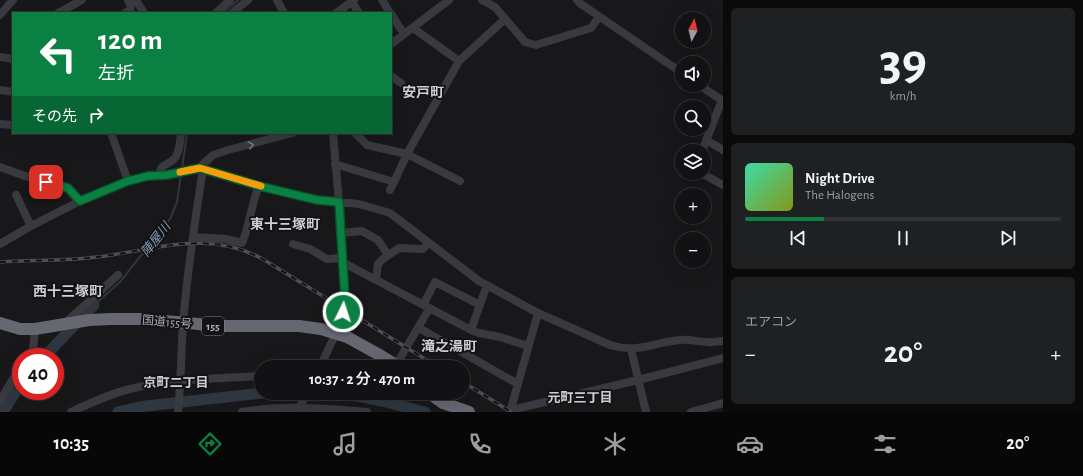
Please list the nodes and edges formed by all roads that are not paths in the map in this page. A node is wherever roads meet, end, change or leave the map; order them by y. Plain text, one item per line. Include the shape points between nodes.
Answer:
1 (13, 0) edge
2 (82, 0) edge
3 (128, 0) edge
4 (136, 0) edge
5 (230, 0) edge
6 (248, 0) edge
7 (278, 0) edge
8 (382, 0) edge
9 (433, 0) edge
10 (449, 0) edge
11 (482, 0) edge
12 (578, 0) edge
13 (353, 1) edge
14 (438, 8) junction
15 (60, 12) edge
16 (127, 12) edge
17 (143, 12) edge
18 (217, 12) edge
19 (233, 12) edge
20 (284, 12) edge
21 (337, 12) edge
22 (358, 12) edge
23 (390, 12) edge
24 (0, 15) edge
25 (392, 16) edge
26 (599, 17) junction
27 (505, 19) junction
28 (413, 28) junction
29 (404, 34) junction
30 (392, 43) edge
31 (12, 57) edge
32 (0, 58) edge
33 (459, 61) junction
34 (675, 68) edge
35 (392, 77) edge
36 (401, 82) dead end
37 (0, 90) edge
38 (12, 92) edge
39 (710, 92) edge
40 (722, 100) edge
41 (0, 124) edge
42 (12, 125) edge
43 (111, 134) edge
44 (181, 134) edge
45 (288, 134) edge
46 (333, 134) edge
47 (356, 134) edge
48 (706, 140) junction
49 (705, 144) edge
50 (723, 150) edge
51 (407, 154) junction
52 (335, 164) junction
53 (0, 167) edge
54 (201, 168) junction
55 (159, 176) junction
56 (711, 178) edge
57 (128, 181) junction
58 (460, 181) dead end
59 (394, 182) junction
60 (723, 185) edge
61 (259, 186) junction
62 (390, 190) dead end
63 (16, 195) dead end
64 (80, 201) junction
65 (339, 202) junction
66 (31, 226) junction
67 (341, 233) junction
68 (193, 236) junction
69 (428, 243) junction
70 (0, 244) edge
71 (293, 244) dead end
72 (388, 255) junction
73 (342, 260) junction
74 (118, 275) dead end
75 (376, 280) junction
76 (487, 285) junction
77 (480, 305) junction
78 (426, 307) junction
79 (538, 313) junction
80 (0, 323) edge
81 (183, 323) junction
82 (65, 324) junction
83 (419, 328) junction
84 (35, 329) junction
85 (471, 330) junction
86 (336, 334) junction
87 (723, 341) edge
88 (528, 346) junction
89 (33, 348) edge
90 (631, 349) junction
91 (723, 358) edge
92 (323, 360) edge
93 (388, 360) edge
94 (401, 360) edge
95 (254, 377) edge
96 (12, 380) edge
97 (638, 380) junction
98 (518, 384) junction
99 (181, 385) junction
100 (0, 400) edge
101 (439, 400) edge
102 (300, 407) edge
103 (720, 407) edge
104 (510, 411) edge
105 (71, 412) edge
106 (178, 412) edge
107 (242, 412) edge
108 (367, 412) edge
109 (469, 412) edge
110 (646, 412) edge
111 (691, 412) edge

1 - 24 street
2 - 15 street
3 - 16 street via 131,6
4 - 17 street
5 - 18 street
6 - 19 street
7 - 20 street
8 - 23 street
9 - 14 street
10 - 14 street
11 - 27 street via 496,7
12 - 26 street
13 - 21 street
13 - 22 street
14 - 28 street
25 - 29 street
26 - 27 street via 591,28 536,44 525,42
26 - 34 street
27 - 33 street
28 - 29 street
28 - 33 street
29 - 30 street
31 - 32 street
33 - 51 street
35 - 36 street
37 - 38 street
39 - 40 street
40 - 48 street
41 - 42 street
43 - 57 street
44 - 55 street via 176,157 160,168
54 -> 45 street via 213,155
46 - 52 street
47 - 51 street via 367,144
48 - 49 street
48 - 50 street
51 - 58 street
51 - 59 street
52 - 59 street
52 - 65 street
53 - 64 street via 68,188
54 - 55 street
54 - 61 street
54 - 68 street
55 - 57 street
56 - 60 street
57 - 64 street
59 - 62 street
61 - 65 street via 317,200
61 - 68 street via 253,199 242,243
63 - 66 street
64 - 66 street
65 - 67 street
65 - 69 street via 359,204 390,213
66 - 70 street
67 - 72 street via 362,231 378,240
67 - 73 street
68 - 81 street
69 - 72 street via 423,248 400,248
69 - 76 street
71 - 73 street via 310,248 327,259
72 - 75 street via 378,264
73 - 75 street
73 - 86 street via 345,298
74 - 82 street
75 - 78 street
76 - 77 street
76 - 79 street
77 - 78 street via 435,282
77 - 85 street
78 - 83 street
78 - 85 street
79 - 88 street
79 - 90 street via 610,345
80 - 84 highway, 国道155号 / 155 via 20,329
81 - 82 highway, 国道155号 / 155 via 143,319 89,320
81 - 86 highway, 国道155号 / 155 via 220,326 289,325
81 - 99 street
82 - 84 highway, 国道155号 / 155
83 - 94 street
83 - 98 street
84 - 89 street
85 - 88 street
86 - 92 street
86 - 93 highway, 国道155号 / 155 via 357,342
87 - 90 street via 709,343 678,340
88 - 98 street
90 - 97 street
91 - 97 street
95 - 99 street
96 - 100 street
97 - 104 street
97 - 110 street
98 - 104 street
99 - 105 street via 166,382 130,388
99 - 106 street
101 - 109 highway
102 - 107 street
102 - 108 street
103 - 111 street

